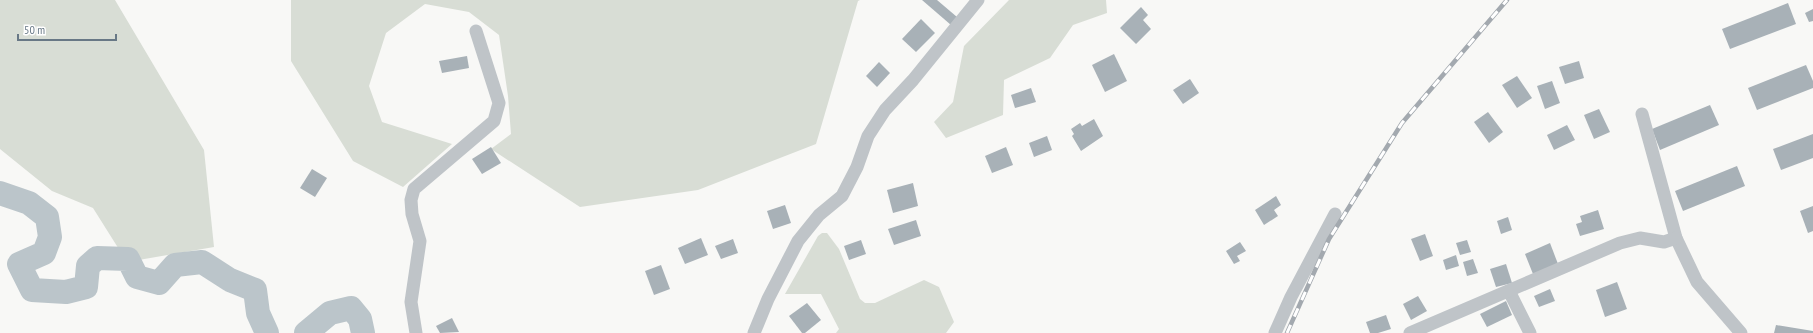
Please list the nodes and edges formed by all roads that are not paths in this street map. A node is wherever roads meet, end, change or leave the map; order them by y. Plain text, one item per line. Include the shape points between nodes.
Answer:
1 (978, 0) edge
2 (476, 31) dead end
3 (1642, 114) dead end
4 (1334, 214) dead end
5 (1676, 238) junction
6 (1509, 291) junction
7 (416, 333) edge
8 (754, 333) edge
9 (1275, 333) edge
10 (1410, 333) edge
11 (1530, 333) edge
12 (1741, 333) edge

1 - 8 street via 913,80 885,110 868,136 857,167 842,196 819,215 798,241 768,299
2 - 7 street via 499,104 498,112 494,121 414,189 411,200 412,214 420,241 411,302
3 - 5 street
4 - 9 street
5 - 6 street via 1664,242 1640,238 1620,244
5 - 12 street via 1697,282
6 - 10 street
6 - 11 street

